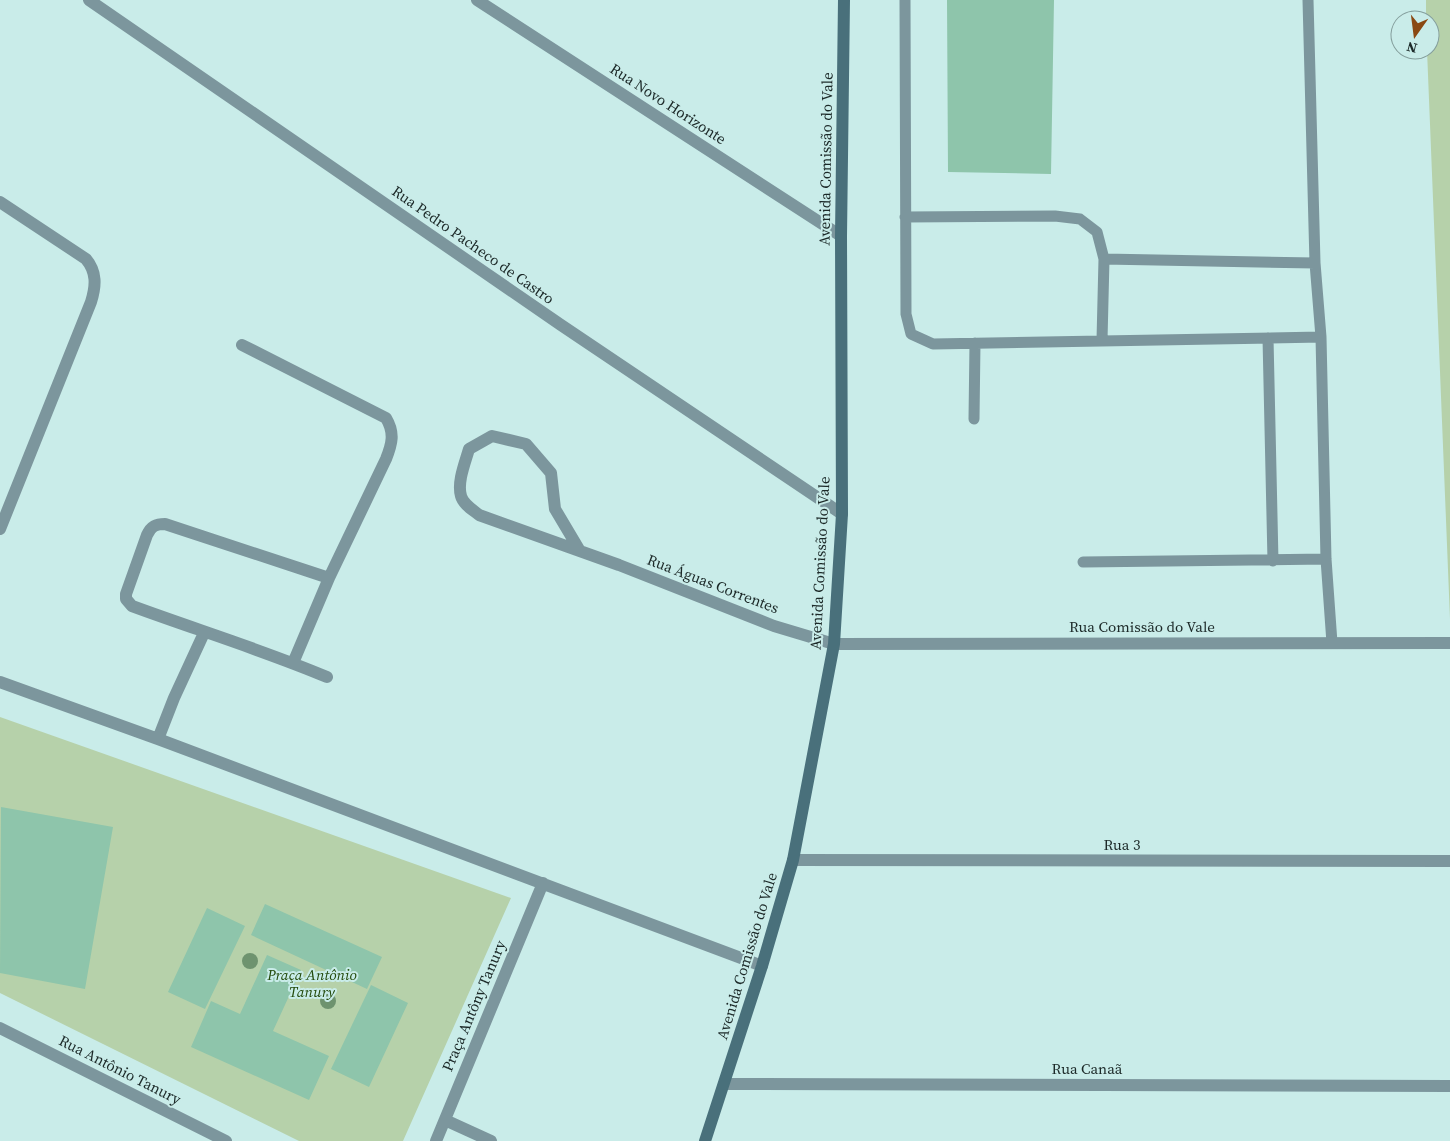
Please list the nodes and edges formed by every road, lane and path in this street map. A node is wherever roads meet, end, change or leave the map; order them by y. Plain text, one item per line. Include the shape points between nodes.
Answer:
1 (89, 0) edge
2 (477, 0) edge
3 (844, 0) edge
4 (905, 0) edge
5 (1308, 0) edge
6 (0, 202) edge
7 (905, 217) junction
8 (841, 236) junction
9 (1104, 260) junction
10 (1315, 263) junction
11 (1321, 337) junction
12 (1268, 338) junction
13 (1102, 340) junction
14 (975, 343) junction
15 (242, 345) dead end
16 (974, 419) dead end
17 (842, 514) junction
18 (0, 529) edge
19 (580, 552) junction
20 (1326, 559) junction
21 (1273, 561) junction
22 (1083, 562) dead end
23 (329, 578) junction
24 (204, 633) junction
25 (1332, 643) junction
26 (1450, 643) edge
27 (834, 644) junction
28 (293, 663) junction
29 (327, 677) dead end
30 (0, 682) edge
31 (158, 739) junction
32 (793, 860) junction
33 (1450, 861) edge
34 (543, 883) junction
35 (762, 966) junction
36 (0, 1028) edge
37 (725, 1084) junction
38 (1450, 1086) edge
39 (445, 1120) junction
40 (226, 1141) edge
41 (436, 1141) edge
42 (492, 1141) edge
43 (705, 1141) edge

1 - 17 street, Rua Pedro Pacheco de Castro
2 - 8 street, Rua Novo Horizonte
3 - 8 street, Avenida Comissão do Vale
4 - 7 lane
5 - 10 lane
6 - 18 street via 80,254 91,264 94,273 91,302
7 - 9 lane via 1054,216 1080,219 1097,232
7 - 14 lane via 906,314 911,334 932,344
8 - 17 street, Avenida Comissão do Vale
9 - 10 lane
9 - 13 lane
10 - 11 lane
11 - 12 lane
11 - 20 lane
12 - 13 lane
12 - 21 lane
13 - 14 lane
14 - 16 lane
15 - 23 street via 386,418 390,424 392,443 386,460
17 - 27 street, Avenida Comissão do Vale
19 - 19 street, Rua Águas Correntes via 554,509 551,472 526,444 492,436 469,449 460,485 461,497 469,507 480,516
19 - 27 street, Rua Águas Correntes via 774,626
20 - 21 lane
20 - 25 lane
21 - 22 lane
23 - 24 street via 165,524 153,526 147,535 126,599 132,606
23 - 28 street
24 - 28 street
24 - 31 street
25 - 26 street, Rua Comissão do Vale
25 - 27 street, Rua Comissão do Vale
27 - 32 street, Avenida Comissão do Vale
28 - 29 street
30 - 31 street
31 - 34 street
32 - 33 street, Rua 3
32 - 35 street, Avenida Comissão do Vale
34 - 35 street
34 - 39 street, Praça Antôny Tanury
35 - 37 street, Avenida Comissão do Vale
36 - 40 street, Rua Antônio Tanury
37 - 38 street, Rua Canaã
37 - 43 street, Avenida Comissão do Vale
39 - 41 street, Praça Antôny Tanury
39 - 42 street

